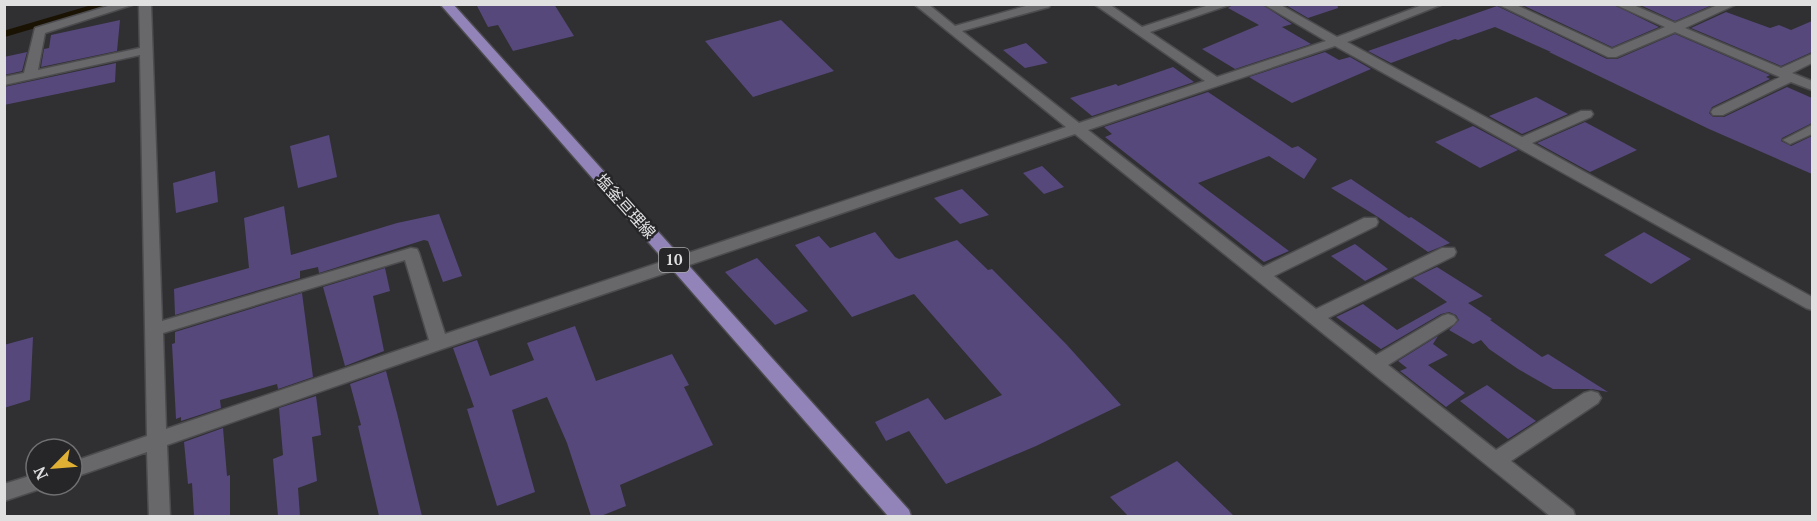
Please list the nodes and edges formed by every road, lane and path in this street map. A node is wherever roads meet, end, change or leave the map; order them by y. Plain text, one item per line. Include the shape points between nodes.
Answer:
1 (129, 4) edge
2 (145, 4) edge
3 (446, 4) edge
4 (920, 4) edge
5 (1100, 4) edge
6 (1226, 4) edge
7 (1269, 4) edge
8 (1437, 4) edge
9 (1503, 4) edge
10 (1620, 4) edge
11 (1731, 4) edge
12 (1045, 5) edge
13 (1675, 28) junction
14 (953, 30) junction
15 (1140, 31) junction
16 (1337, 41) junction
17 (146, 50) junction
18 (1812, 58) edge
19 (30, 75) junction
20 (1786, 75) junction
21 (4, 81) edge
22 (1215, 82) junction
23 (1812, 86) edge
24 (1718, 112) dead end
25 (1586, 114) dead end
26 (1077, 128) junction
27 (1812, 129) edge
28 (1790, 140) dead end
29 (1521, 143) junction
30 (1370, 222) dead end
31 (1448, 252) dead end
32 (677, 263) junction
33 (1261, 275) junction
34 (1812, 304) edge
35 (1314, 317) junction
36 (1448, 320) dead end
37 (155, 330) junction
38 (439, 344) junction
39 (1374, 365) junction
40 (1591, 398) dead end
41 (158, 440) junction
42 (1495, 461) junction
43 (84, 466) edge
44 (24, 486) edge
45 (4, 493) edge
46 (159, 516) edge
47 (901, 516) edge
48 (1565, 516) edge

1 - 19 street via 39,31
2 - 17 street
3 - 32 main road, 塩釜亘理線 / 10
4 - 14 street
5 - 15 street
6 - 15 street
7 - 16 street
8 - 16 street
9 - 13 street via 1612,54
10 - 13 street
11 - 13 street
12 - 14 street
13 - 20 street
14 - 26 street
15 - 22 street
16 - 22 street
16 - 29 street
17 - 19 street
17 - 37 street
18 - 20 street
19 - 21 street
20 - 23 street
20 - 24 street
22 - 26 street
25 - 29 street
26 - 32 street
26 - 33 street
27 - 28 street
29 - 34 street
30 - 33 street
31 - 35 street
32 - 38 street
32 - 47 main road, 塩釜亘理線 / 10
33 - 35 street
35 - 39 street
36 - 39 street
37 - 38 street via 411,253
37 - 41 street
38 - 41 street
39 - 42 street
40 - 42 street
41 - 43 street
41 - 46 street
42 - 48 street
44 - 45 street

